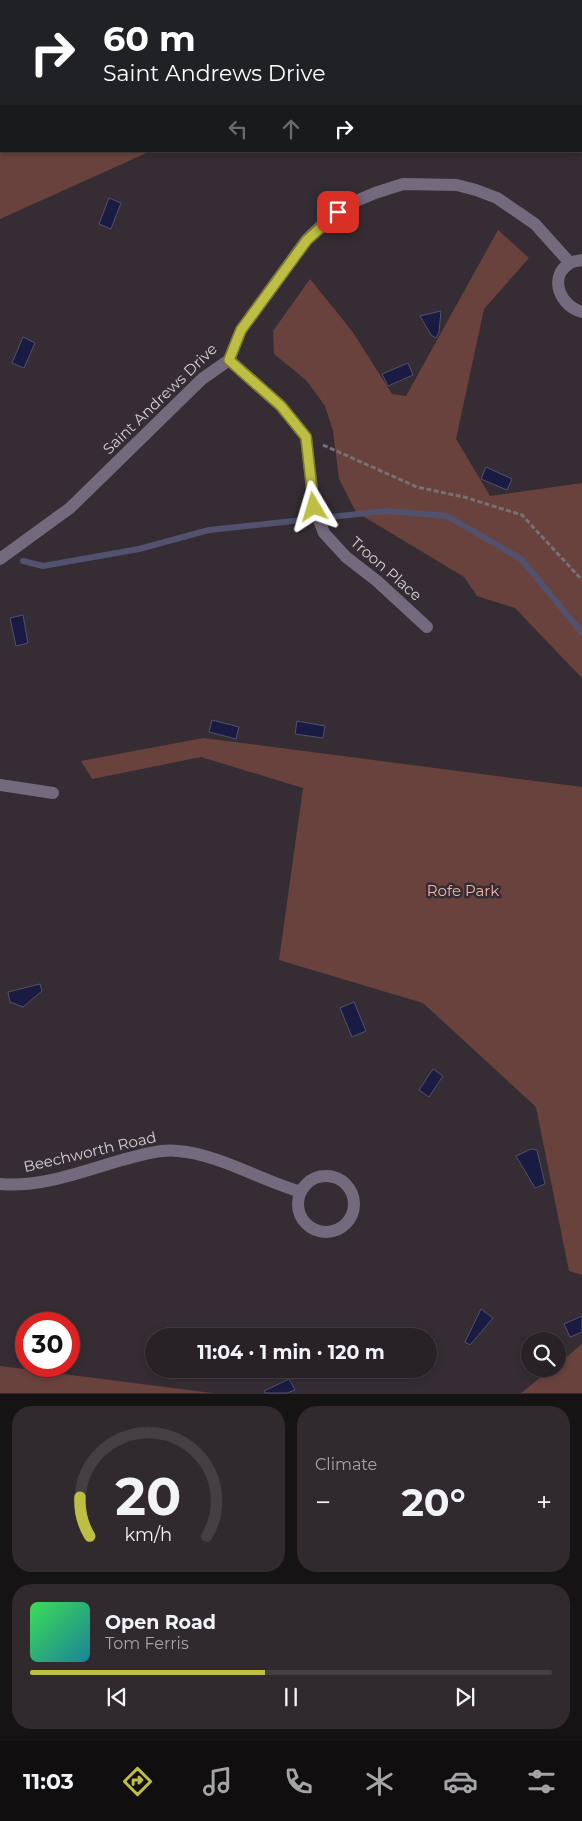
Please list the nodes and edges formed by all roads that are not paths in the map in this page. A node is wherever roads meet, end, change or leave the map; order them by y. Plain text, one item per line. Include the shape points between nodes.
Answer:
1 (576, 261) edge
2 (582, 312) edge
3 (229, 360) junction
4 (0, 558) edge
5 (427, 627) dead end
6 (0, 785) edge
7 (53, 793) dead end
8 (0, 1184) edge
9 (301, 1192) junction

1 - 2 street, Saint Andrews Drive via 561,273 558,283 566,305
1 - 3 street, Saint Andrews Drive via 535,224 497,198 456,185 403,184 349,204 307,240 241,330
3 - 4 street, Saint Andrews Drive via 202,379 70,508
3 - 5 street, Troon Place via 281,406 306,437 314,507 324,533 346,557
6 - 7 street
8 - 9 street, Beechworth Road via 28,1185 146,1153 177,1150 200,1154
9 - 9 street via 307,1184 324,1176 342,1181 353,1197 351,1216 340,1229 331,1232 314,1229 298,1209

